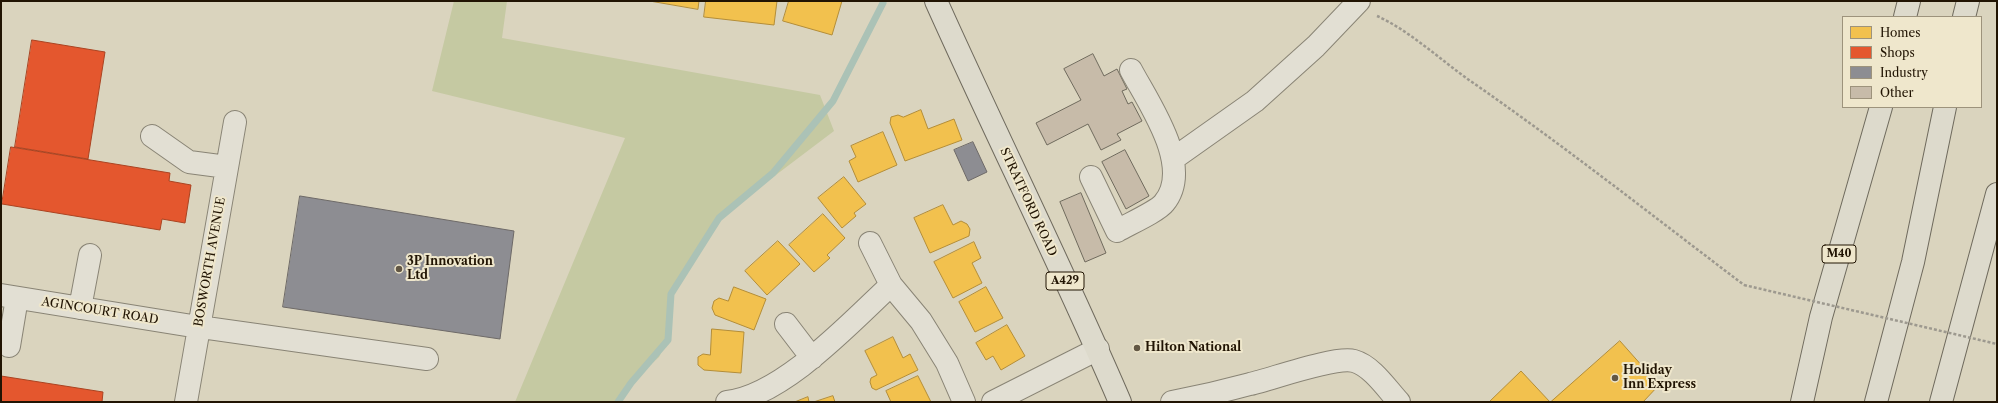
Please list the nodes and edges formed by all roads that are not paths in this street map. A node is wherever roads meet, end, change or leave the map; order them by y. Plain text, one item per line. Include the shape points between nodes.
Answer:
1 (936, 1) edge
2 (1909, 1) edge
3 (1968, 1) edge
4 (1354, 3) edge
5 (1905, 16) edge
6 (1964, 16) edge
7 (1131, 70) dead end
8 (1881, 108) edge
9 (1945, 108) edge
10 (235, 122) dead end
11 (152, 136) dead end
12 (1173, 159) junction
13 (227, 167) junction
14 (1091, 177) dead end
15 (1997, 194) edge
16 (870, 243) dead end
17 (90, 255) dead end
18 (891, 285) junction
19 (9, 297) edge
20 (80, 308) junction
21 (786, 324) dead end
22 (198, 327) junction
23 (9, 346) dead end
24 (1098, 349) junction
25 (812, 358) junction
26 (427, 359) dead end
27 (186, 402) edge
28 (727, 402) edge
29 (964, 402) edge
30 (993, 402) edge
31 (1120, 402) edge
32 (1172, 402) edge
33 (1399, 402) edge
34 (1802, 402) edge
35 (1876, 402) edge
36 (1941, 402) edge

1 - 24 highway, STRATFORD ROAD / A429 via 1008,161
2 - 5 highway
3 - 6 highway
4 - 12 street via 1316,46 1255,101
7 - 12 street via 1159,123
8 - 34 highway, M40 via 1821,317
9 - 35 highway via 1913,262
10 - 13 street, BOSWORTH AVENUE
11 - 13 street via 189,162
12 - 14 street via 1175,169 1172,187 1163,204 1117,231
13 - 22 street, BOSWORTH AVENUE
15 - 36 highway
16 - 18 street
17 - 20 street
18 - 25 street
18 - 29 street via 921,322 947,363
19 - 20 street, AGINCOURT ROAD
19 - 23 street
20 - 22 street, AGINCOURT ROAD
21 - 25 street
22 - 26 street, AGINCOURT ROAD
22 - 27 street, BOSWORTH AVENUE
24 - 30 street
24 - 31 highway, STRATFORD ROAD / A429
25 - 28 street via 764,390
32 - 33 street via 1342,360 1354,361 1369,370

